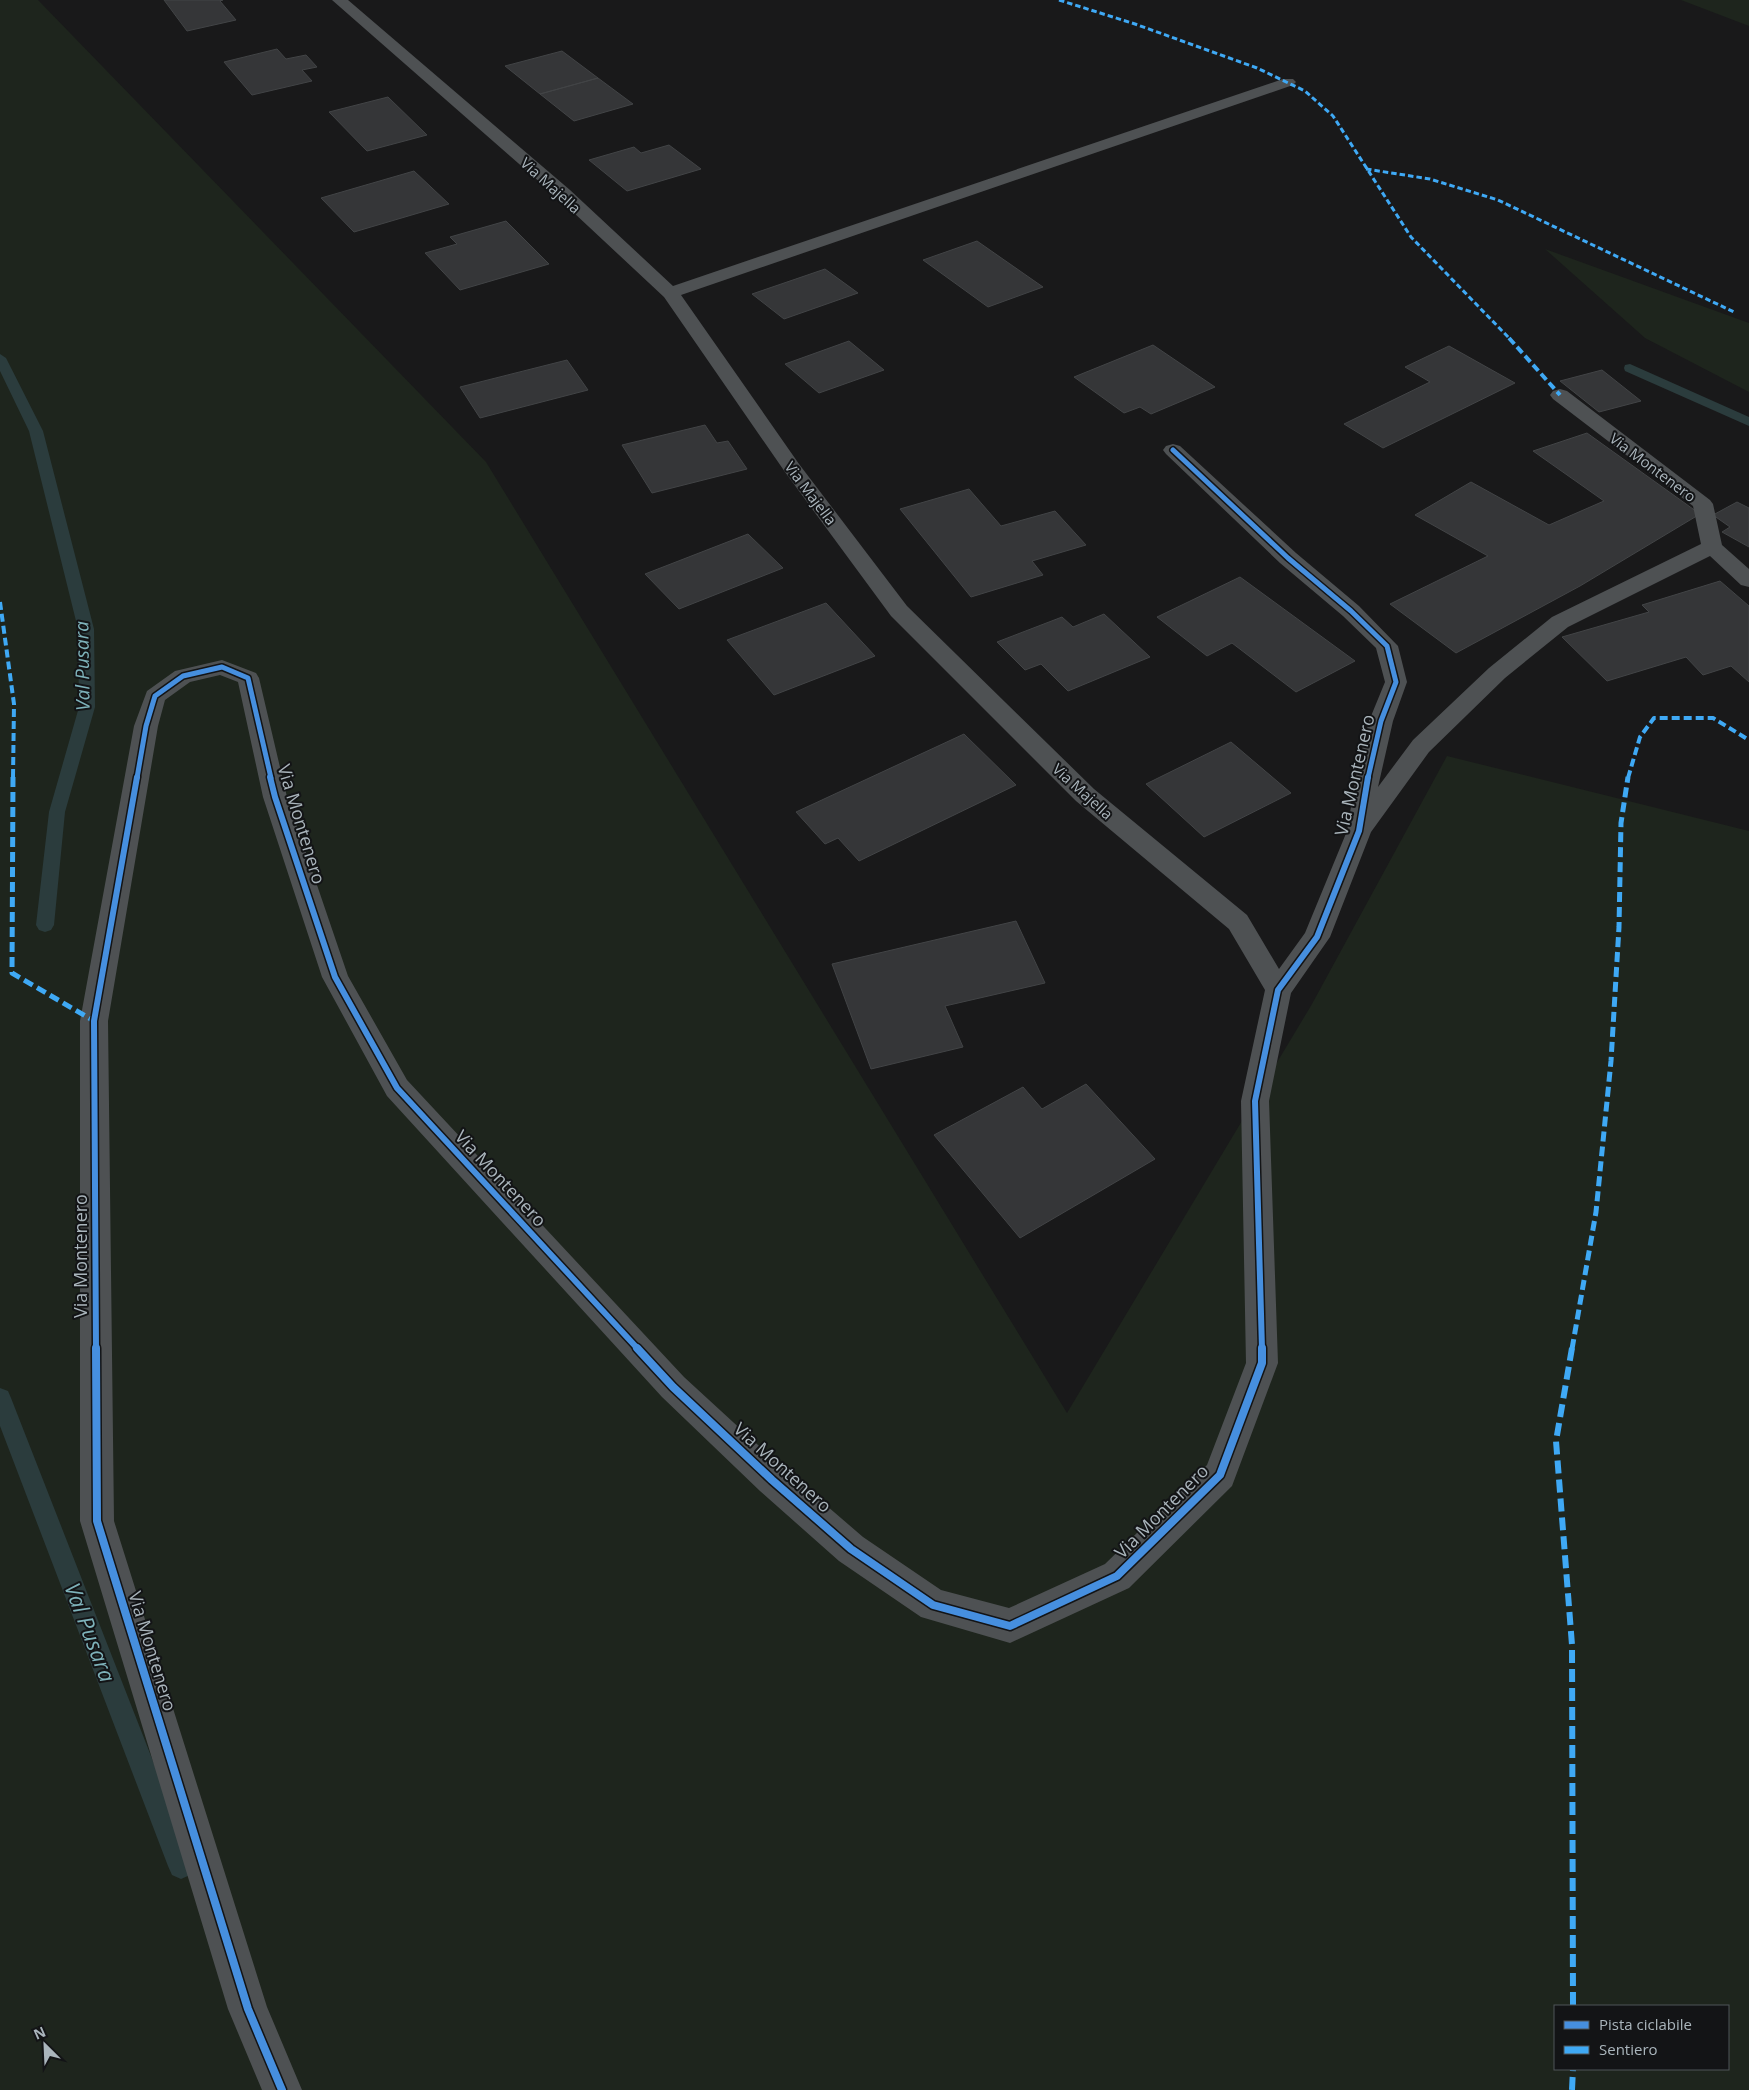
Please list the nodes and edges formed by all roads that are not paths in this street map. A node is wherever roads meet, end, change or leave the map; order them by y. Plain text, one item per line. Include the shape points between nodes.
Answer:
1 (339, 0) edge
2 (1288, 82) dead end
3 (670, 294) junction
4 (1560, 395) dead end
5 (1173, 450) dead end
6 (1712, 547) junction
7 (1749, 580) edge
8 (1359, 831) junction
9 (1278, 990) junction
10 (282, 2090) edge

1 - 3 street, Via Majella via 564,194
2 - 3 street
3 - 9 street, Via Majella via 792,468 898,611 1085,795 1238,922
4 - 6 street, Via Montenero via 1703,504
5 - 8 street, Via Montenero via 1387,646 1396,682 1381,721
6 - 7 street
6 - 8 street, Via Montenero via 1560,622 1497,673 1421,746
8 - 9 street, Via Montenero via 1317,936
9 - 10 street, Via Montenero via 1255,1101 1262,1363 1220,1476 1118,1576 1010,1626 933,1605 852,1548 772,1480 673,1387 396,1088 335,977 276,797 248,678 222,667 183,676 155,696 146,726 94,1021 96,1521 248,2009

